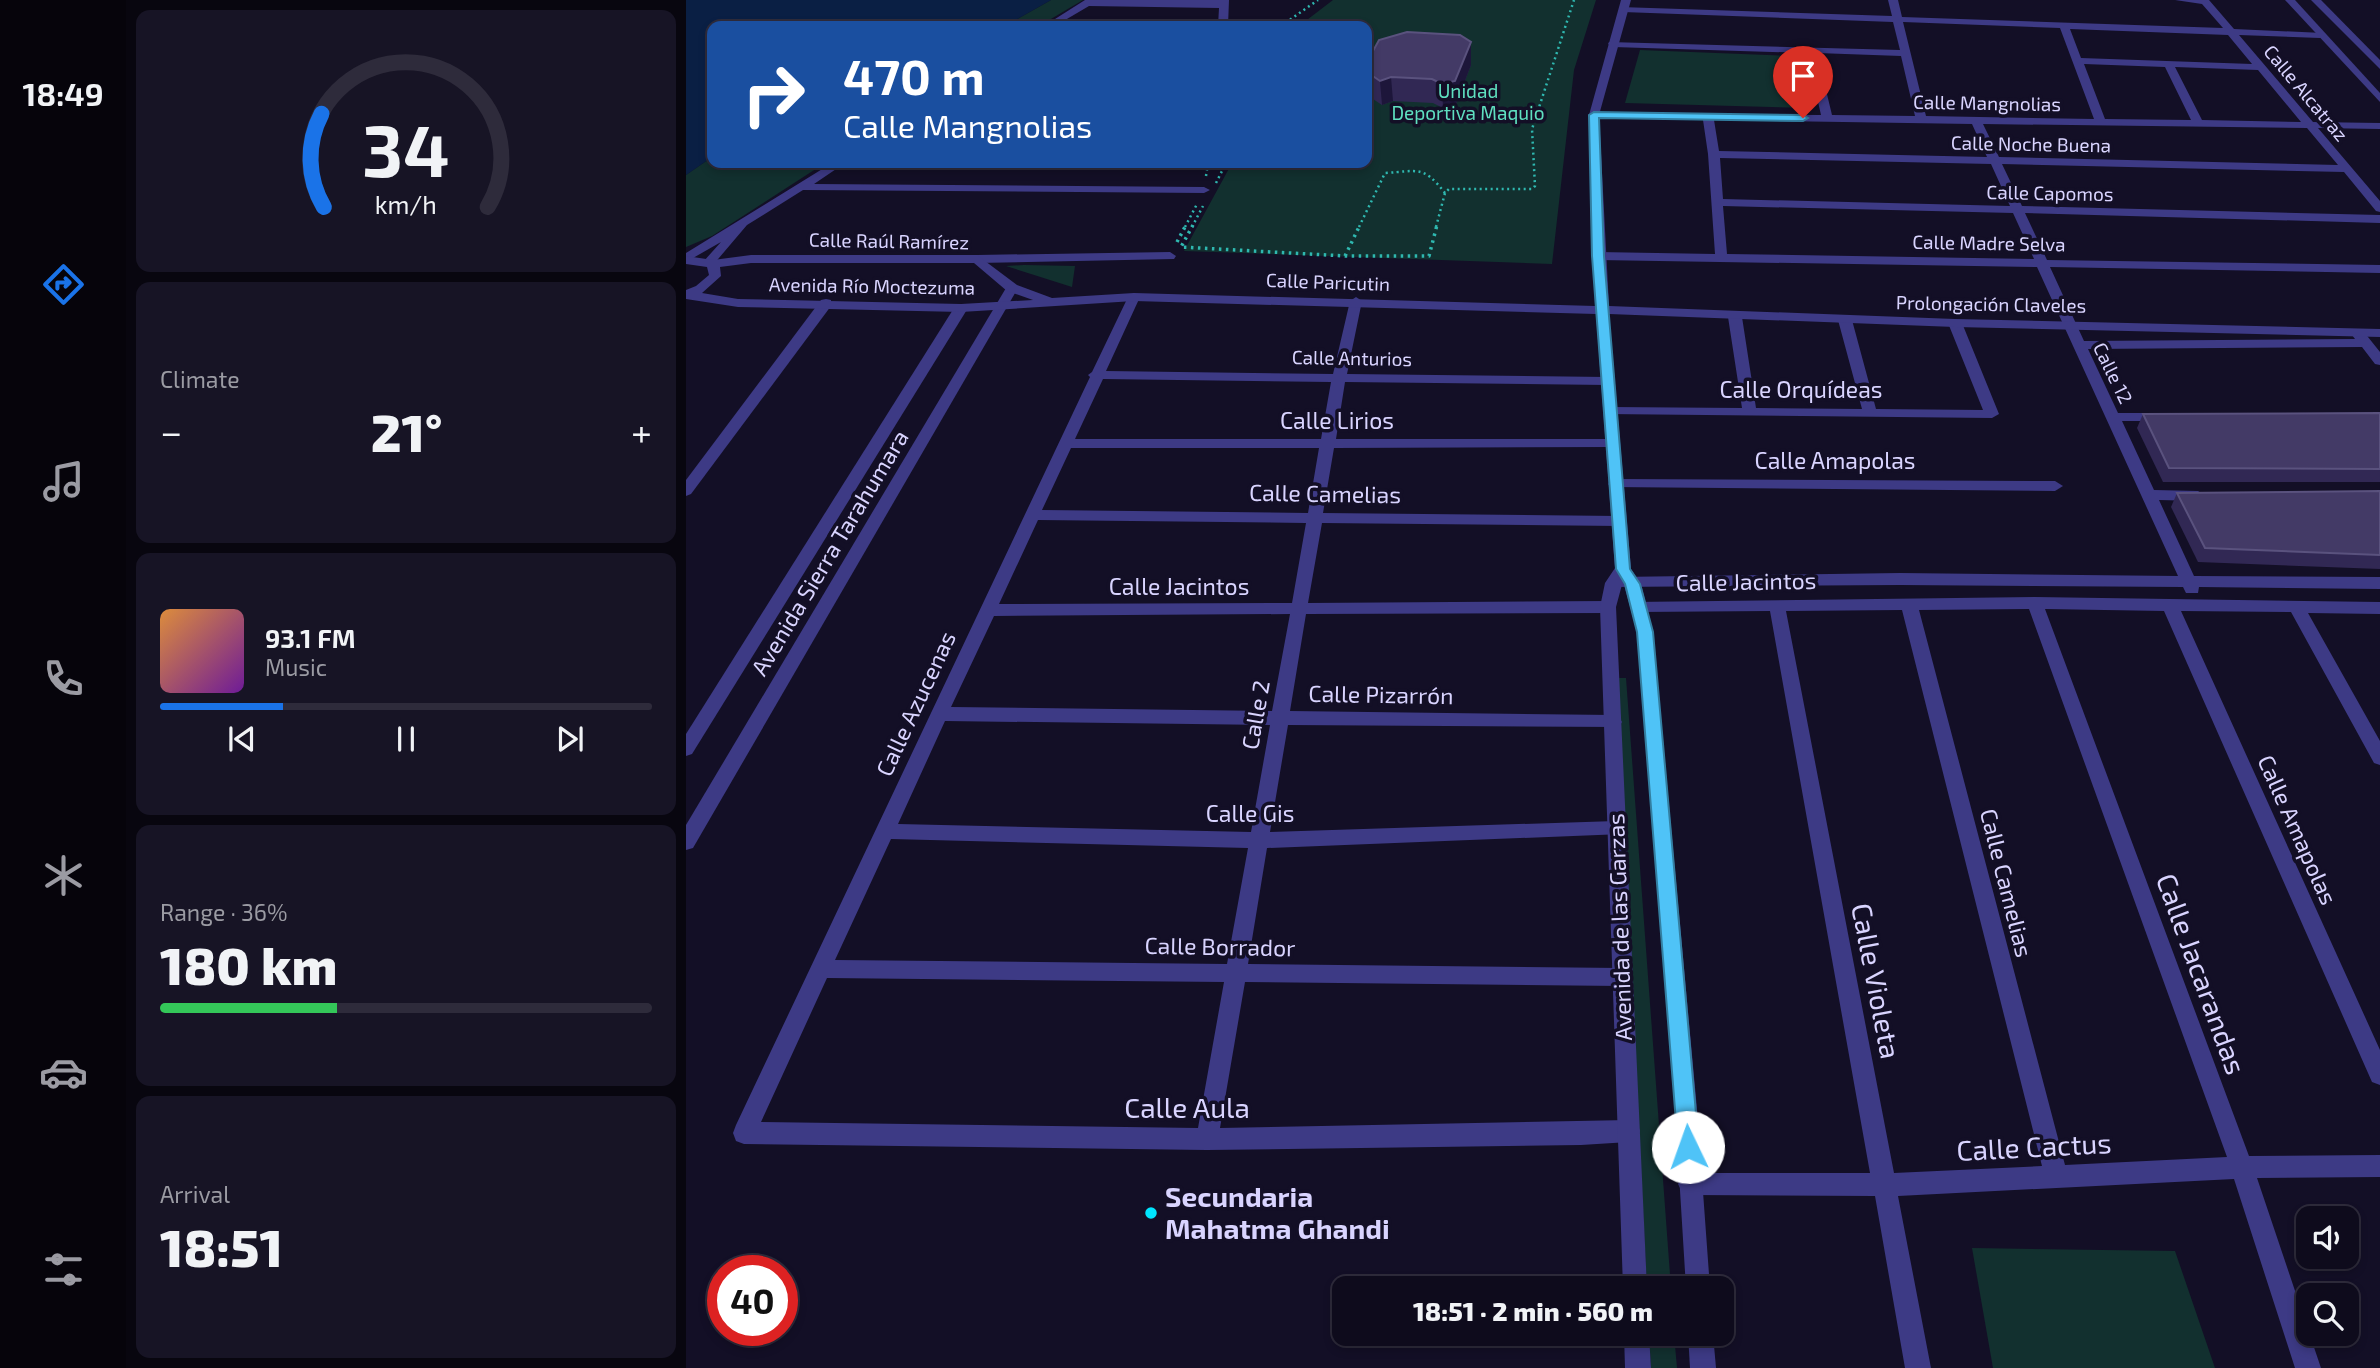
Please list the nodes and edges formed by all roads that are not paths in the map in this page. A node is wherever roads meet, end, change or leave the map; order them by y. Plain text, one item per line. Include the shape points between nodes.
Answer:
1 (1893, 0) edge
2 (2180, 0) edge
3 (2290, 0) edge
4 (2316, 0) edge
5 (1089, 1) edge
6 (2205, 1) edge
7 (1224, 2) edge
8 (1625, 4) edge
9 (1897, 20) junction
10 (1057, 21) edge
11 (1223, 21) edge
12 (2064, 26) junction
13 (2231, 32) junction
14 (2320, 35) junction
15 (1613, 44) junction
16 (1811, 50) junction
17 (1905, 53) junction
18 (2077, 61) junction
19 (2169, 65) junction
20 (2380, 66) edge
21 (2261, 67) junction
22 (2380, 99) edge
23 (1594, 115) junction
24 (1708, 117) junction
25 (1827, 118) junction
26 (1921, 120) junction
27 (1976, 120) junction
28 (2101, 122) junction
29 (2198, 123) junction
30 (2310, 125) junction
31 (2380, 126) edge
32 (1714, 154) junction
33 (1994, 161) junction
34 (831, 168) edge
35 (2347, 169) junction
36 (801, 187) junction
37 (1208, 193) road end
38 (1718, 202) junction
39 (2380, 208) edge
40 (2017, 210) junction
41 (2380, 219) edge
42 (744, 223) junction
43 (1170, 256) road end
44 (1598, 256) junction
45 (1721, 258) junction
46 (686, 259) edge
47 (977, 259) junction
48 (711, 263) junction
49 (2042, 263) junction
50 (2380, 269) edge
51 (1012, 288) junction
52 (689, 294) edge
53 (1134, 297) junction
54 (1356, 301) junction
55 (826, 303) junction
56 (1053, 303) junction
57 (1001, 307) junction
58 (961, 308) junction
59 (1602, 313) junction
60 (1735, 317) junction
61 (1845, 320) junction
62 (1955, 324) junction
63 (2070, 324) junction
64 (2357, 332) junction
65 (2380, 333) edge
66 (2367, 343) junction
67 (2078, 345) junction
68 (2380, 361) edge
69 (1096, 375) junction
70 (1339, 377) junction
71 (1607, 381) junction
72 (1610, 411) junction
73 (1750, 412) junction
74 (1870, 413) junction
75 (2113, 417) junction
76 (2180, 417) edge
77 (1327, 443) junction
78 (1611, 443) junction
79 (1063, 444) junction
80 (1616, 484) junction
81 (2055, 486) dead end
82 (686, 491) edge
83 (2149, 495) junction
84 (2217, 496) edge
85 (1031, 514) junction
86 (1314, 518) junction
87 (1619, 521) junction
88 (1623, 569) junction
89 (2189, 580) junction
90 (1613, 583) junction
91 (2380, 583) edge
92 (1633, 584) junction
93 (1909, 603) junction
94 (2035, 603) junction
95 (2169, 604) junction
96 (2200, 604) junction
97 (1777, 605) junction
98 (1639, 606) junction
99 (1608, 607) junction
100 (2297, 608) junction
101 (2380, 608) edge
102 (986, 610) junction
103 (1298, 610) junction
104 (938, 714) junction
105 (1280, 719) junction
106 (1613, 722) junction
107 (2374, 736) edge
108 (686, 749) edge
109 (2380, 758) edge
110 (1616, 829) junction
111 (884, 831) junction
112 (1259, 840) junction
113 (686, 842) edge
114 (820, 969) junction
115 (1236, 974) junction
116 (1621, 977) junction
117 (2380, 1074) edge
118 (1629, 1131) junction
119 (744, 1133) joint
120 (1207, 1139) junction
121 (2380, 1166) edge
122 (2242, 1167) junction
123 (2056, 1175) junction
124 (1690, 1184) junction
125 (1886, 1185) junction
126 (1635, 1276) edge
127 (1697, 1276) edge
128 (1638, 1346) edge
129 (1702, 1346) edge
130 (1639, 1368) edge
131 (1703, 1368) edge
132 (1919, 1368) edge
133 (2308, 1368) edge

1 - 9 street
2 - 6 street
3 - 14 street
4 - 20 street
5 - 7 street
5 - 10 street
6 - 13 street, Calle Alcatraz
7 - 11 street
8 - 9 street
8 - 15 street, Avenida de las Garzas
9 - 12 street
9 - 17 street
12 - 13 street
12 - 18 street
13 - 14 street
13 - 21 street, Calle Alcatraz
14 - 22 street
15 - 16 street
15 - 23 street, Avenida de las Garzas
16 - 17 street
16 - 25 street
17 - 26 street
18 - 19 street
18 - 28 street
19 - 21 street
19 - 29 street
21 - 30 street, Calle Alcatraz
23 - 24 street, Calle Mangnolias
23 - 44 street, Avenida de las Garzas
24 - 25 street, Calle Mangnolias
24 - 32 street
25 - 26 street, Calle Mangnolias
26 - 27 street, Calle Mangnolias
27 - 28 street, Calle Mangnolias
27 - 33 street, Calle 12
28 - 29 street, Calle Mangnolias
29 - 30 street, Calle Mangnolias
30 - 31 street, Calle Mangnolias
30 - 35 street, Calle Alcatraz
32 - 33 street, Calle Noche Buena
32 - 38 street
33 - 35 street, Calle Noche Buena
33 - 40 street, Calle 12
34 - 36 street
35 - 39 street, Calle Alcatraz
36 - 37 street
36 - 42 street
38 - 40 street, Calle Capomos
38 - 45 street
40 - 41 street, Calle Capomos
40 - 49 street, Calle 12
42 - 46 street
42 - 48 street
43 - 47 street
44 - 45 street, Calle Madre Selva
44 - 59 street, Avenida de las Garzas
45 - 49 street, Calle Madre Selva
46 - 48 street, Calle Raúl Ramírez
47 - 48 street, Calle Raúl Ramírez
47 - 51 street, Calle Raúl Ramírez
48 - 52 street via 715,276
49 - 50 street, Calle Madre Selva
49 - 63 street, Calle 12
51 - 56 street, Calle Raúl Ramírez
51 - 57 street, Avenida Sierra Tarahumara
52 - 55 street, Avenida Río Moctezuma via 718,302
53 - 54 street, Calle Paricutin
53 - 56 street, Calle Paricutin
53 - 69 street, Calle Azucenas
54 - 59 street, Calle Paricutin
54 - 70 street, Calle 2
55 - 58 street, Avenida Río Moctezuma
55 - 82 street
56 - 57 street, Avenida Río Moctezuma
57 - 58 street, Avenida Río Moctezuma
57 - 113 street, Avenida Sierra Tarahumara
58 - 108 street, Avenida Sierra Tarahumara
59 - 60 street, Prolongación Claveles
59 - 71 street, Avenida de las Garzas
60 - 61 street, Prolongación Claveles
60 - 73 street
61 - 62 street, Prolongación Claveles
61 - 74 street
62 - 63 street, Prolongación Claveles
62 - 74 street, Calle Orquídeas via 1992,414
63 - 64 street, Prolongación Claveles
63 - 67 street, Calle 12
64 - 65 street, Prolongación Claveles
64 - 66 street
66 - 67 street
66 - 68 street
67 - 75 street, Calle 12
69 - 70 street, Calle Anturios
69 - 79 street, Calle Azucenas
70 - 71 street, Calle Anturios
70 - 77 street, Calle 2
71 - 72 street, Avenida de las Garzas
72 - 73 street, Calle Orquídeas
72 - 78 street, Avenida de las Garzas
73 - 74 street, Calle Orquídeas
75 - 76 street
75 - 83 street, Calle 12
77 - 78 street, Calle Lirios
77 - 79 street, Calle Lirios
77 - 86 street, Calle 2
78 - 80 street, Avenida de las Garzas
79 - 85 street, Calle Azucenas
80 - 81 street, Calle Amapolas
80 - 87 street, Avenida de las Garzas
83 - 84 street
83 - 89 street, Calle 12
85 - 86 street, Calle Camelias
85 - 102 street, Calle Azucenas
86 - 87 street, Calle Camelias
86 - 103 street, Calle 2
87 - 88 street, Avenida de las Garzas
88 - 90 street, Avenida de las Garzas
88 - 92 street, Avenida de las Garzas
89 - 91 street, Calle Jacintos
89 - 92 street, Calle Jacintos
89 - 96 street, Calle 12
90 - 92 street, Calle Jacintos
90 - 99 street, Avenida de las Garzas
92 - 98 street, Avenida de las Garzas
93 - 94 street, Calle Jacintos
93 - 97 street, Calle Jacintos
93 - 123 street, Calle Camelias
94 - 95 street, Calle Jacintos
94 - 122 street, Calle Jacarandas
95 - 96 street, Calle Jacintos
95 - 117 street, Calle Amapolas
96 - 100 street, Calle Jacintos
97 - 98 street, Calle Jacintos
97 - 125 street, Calle Violeta
98 - 99 street, Calle Jacintos
98 - 124 street, Avenida de las Garzas via 1645,632
99 - 103 street, Calle Jacintos
99 - 106 street, Avenida de las Garzas
100 - 101 street, Calle Jacintos
100 - 107 street
102 - 103 street, Calle Jacintos
102 - 104 street, Calle Azucenas
103 - 105 street, Calle 2
104 - 105 street, Calle Pizarrón
104 - 111 street, Calle Azucenas
105 - 106 street, Calle Pizarrón
105 - 112 street, Calle 2
106 - 110 street, Avenida de las Garzas
107 - 109 street
110 - 112 street, Calle Gis
110 - 116 street, Avenida de las Garzas
111 - 112 street, Calle Gis
111 - 114 street, Calle Azucenas
112 - 115 street, Calle 2
114 - 115 street, Calle Borrador
114 - 119 street, Calle Azucenas
115 - 116 street, Calle Borrador
115 - 120 street, Calle 2
116 - 118 street, Avenida de las Garzas
118 - 120 street, Calle Aula
118 - 126 street, Avenida de las Garzas
119 - 120 street, Calle Aula
121 - 122 street, Calle Cactus
122 - 123 street, Calle Cactus
122 - 133 street, Calle Jacarandas
123 - 125 street, Calle Cactus
124 - 125 street, Calle Cactus
124 - 127 street, Avenida de las Garzas
125 - 132 street, Calle Violeta
128 - 130 street
129 - 131 street

